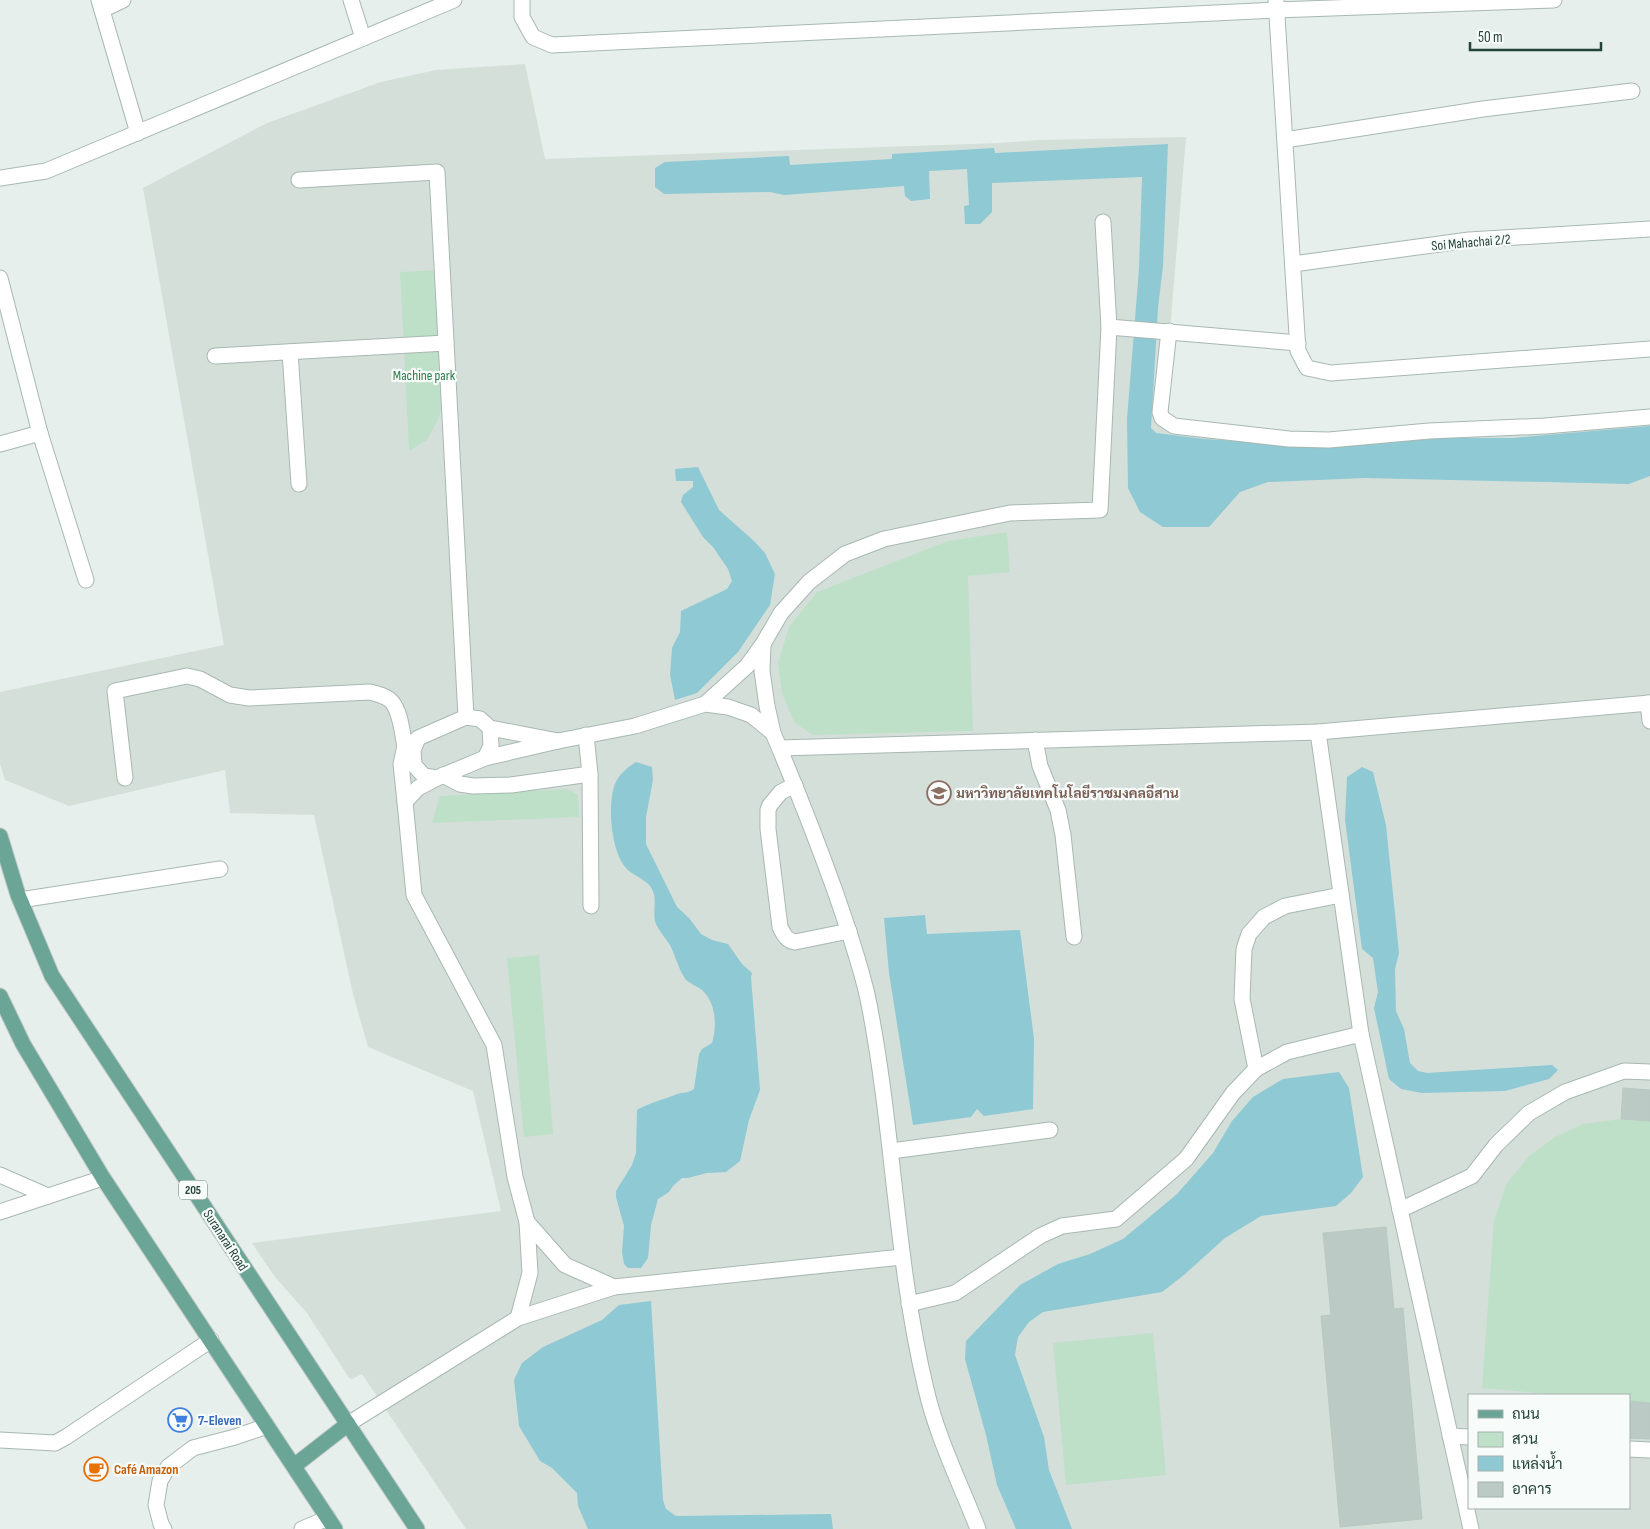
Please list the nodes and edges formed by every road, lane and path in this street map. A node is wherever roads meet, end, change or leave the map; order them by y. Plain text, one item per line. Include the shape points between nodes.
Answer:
1 (123, 0) edge
2 (351, 0) edge
3 (454, 0) edge
4 (522, 0) edge
5 (1554, 0) edge
6 (100, 5) edge
7 (1276, 5) edge
8 (363, 38) junction
9 (1632, 91) dead end
10 (138, 133) junction
11 (1284, 140) junction
12 (0, 178) edge
13 (299, 180) dead end
14 (1103, 222) dead end
15 (1650, 229) edge
16 (1293, 264) junction
17 (0, 278) edge
18 (1109, 327) junction
19 (1168, 331) junction
20 (446, 343) junction
21 (1298, 343) junction
22 (1650, 349) edge
23 (290, 352) junction
24 (215, 356) dead end
25 (1650, 417) edge
26 (40, 433) junction
27 (0, 444) edge
28 (299, 484) dead end
29 (86, 580) dead end
30 (763, 644) junction
31 (1649, 703) edge
32 (705, 704) junction
33 (466, 717) junction
34 (1650, 721) edge
35 (490, 728) junction
36 (773, 732) junction
37 (1318, 732) junction
38 (586, 736) junction
39 (418, 738) junction
40 (1035, 740) junction
41 (558, 741) junction
42 (404, 746) junction
43 (780, 748) junction
44 (485, 758) junction
45 (590, 774) junction
46 (440, 777) junction
47 (125, 778) dead end
48 (795, 785) junction
49 (405, 802) junction
50 (0, 836) edge
51 (220, 869) dead end
52 (1341, 895) junction
53 (20, 900) junction
54 (591, 906) dead end
55 (849, 931) junction
56 (1074, 937) dead end
57 (0, 996) edge
58 (1361, 1034) junction
59 (1256, 1069) junction
60 (1650, 1072) edge
61 (1050, 1130) dead end
62 (891, 1151) junction
63 (0, 1175) edge
64 (103, 1178) junction
65 (48, 1196) junction
66 (1400, 1210) junction
67 (0, 1212) edge
68 (527, 1222) junction
69 (902, 1257) junction
70 (614, 1287) junction
71 (909, 1304) junction
72 (518, 1318) junction
73 (211, 1340) junction
74 (348, 1424) junction
75 (268, 1426) junction
76 (1450, 1436) junction
77 (1468, 1437) edge
78 (0, 1440) edge
79 (1630, 1449) edge
80 (1650, 1450) edge
81 (294, 1466) junction
82 (332, 1524) edge
83 (164, 1529) edge
84 (302, 1529) edge
85 (417, 1529) edge
86 (978, 1529) edge
87 (1471, 1529) edge

1 - 6 street
2 - 8 street
3 - 8 street
4 - 7 street via 522,17 533,38 552,45
5 - 7 street
6 - 10 street
7 - 11 street
8 - 10 street
9 - 11 street via 1483,109
10 - 12 street via 46,171
11 - 16 street
13 - 20 street via 437,172
14 - 18 street
15 - 16 street, Soi Mahachai 2/2 via 1469,240
16 - 21 street
17 - 26 street
18 - 19 street
18 - 30 street via 1100,510 1010,513 884,539 845,554 809,582 781,613
19 - 21 street
19 - 25 street via 1160,412 1162,418 1174,426 1289,439 1329,440
20 - 23 street
20 - 33 street
21 - 22 street via 1298,351 1307,368 1331,373
23 - 24 street
23 - 28 street
26 - 27 street
26 - 29 street
30 - 32 street via 747,666
30 - 36 street via 762,671
31 - 34 street
31 - 37 street
32 - 36 street via 751,715
32 - 38 street via 635,726
33 - 35 street via 480,719
33 - 39 street
35 - 41 street
35 - 44 street via 491,746
36 - 43 street
37 - 40 street
37 - 52 street
38 - 41 street
38 - 45 street
39 - 42 street
39 - 46 street via 413,750 414,765 424,776
40 - 43 street
40 - 56 street via 1040,766 1058,810 1063,835
41 - 44 street
42 - 47 street via 392,702 370,692 249,698 230,694 187,676 115,691
42 - 49 street via 400,764
43 - 48 street
44 - 46 street
45 - 46 street via 511,785 473,786
45 - 54 street
46 - 49 street via 418,788
48 - 55 street
48 - 55 street via 781,792 768,810 780,927 784,936 795,942
49 - 68 street via 414,895 494,1045 515,1177
50 - 53 main road, Suranarai Road / 205
51 - 53 street
52 - 58 street
52 - 59 street via 1285,906 1264,917 1249,934 1244,949 1242,999
53 - 74 main road, Suranarai Road / 205 via 52,976
55 - 62 street via 868,997
57 - 64 main road via 23,1044
58 - 59 street via 1287,1052
58 - 66 street
59 - 71 street via 1232,1093 1186,1159 1116,1219 1062,1226 1040,1236 955,1293
60 - 66 street via 1624,1070 1564,1092 1529,1113 1496,1145 1472,1176
61 - 62 street
62 - 69 street
63 - 65 street
64 - 65 street
64 - 73 main road
65 - 67 street
66 - 76 street
68 - 70 street via 565,1265
68 - 72 street via 530,1273
69 - 70 street
69 - 71 street
70 - 72 street
71 - 86 street via 926,1390 945,1449
72 - 74 street
73 - 75 main road
73 - 78 street via 55,1443
74 - 81 main road
74 - 85 main road, Suranarai Road / 205
75 - 81 main road
75 - 83 street via 194,1448 168,1467 160,1481 156,1505
76 - 77 street
76 - 87 street
79 - 80 street
81 - 82 main road
82 - 84 street

